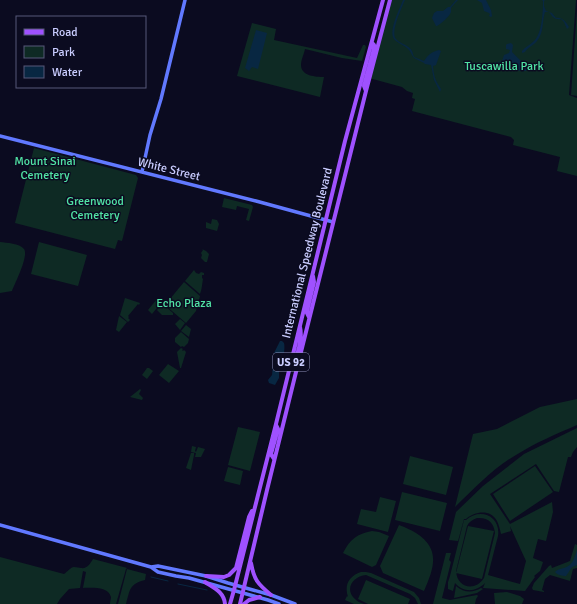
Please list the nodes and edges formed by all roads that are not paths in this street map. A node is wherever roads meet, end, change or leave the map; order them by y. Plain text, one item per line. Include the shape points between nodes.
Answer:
1 (185, 0) edge
2 (383, 0) edge
3 (390, 0) edge
4 (372, 43) junction
5 (366, 91) junction
6 (0, 136) edge
7 (142, 172) junction
8 (326, 220) junction
9 (333, 222) junction
10 (313, 274) junction
11 (309, 317) junction
12 (300, 327) junction
13 (296, 372) junction
14 (276, 424) junction
15 (274, 459) junction
16 (256, 503) junction
17 (0, 525) edge
18 (251, 560) junction
19 (151, 567) junction
20 (206, 576) junction
21 (205, 582) junction
22 (235, 585) junction
23 (244, 587) junction
24 (234, 590) junction
25 (243, 593) junction
26 (271, 595) junction
27 (260, 597) junction
28 (225, 604) edge
29 (230, 604) edge
30 (240, 604) edge
31 (244, 604) edge
32 (279, 604) edge
33 (295, 604) edge

1 - 7 street
2 - 4 main road, International Speedway Boulevard / US 92
3 - 5 main road, International Speedway Boulevard / US 92
4 - 5 main road via 374,49 364,86
4 - 8 main road, International Speedway Boulevard / US 92
5 - 9 main road, International Speedway Boulevard / US 92
6 - 7 street, White Street
7 - 8 street, White Street
8 - 9 street, White Street
8 - 10 main road, International Speedway Boulevard / US 92
9 - 11 main road, International Speedway Boulevard / US 92
10 - 11 main road via 314,282 307,311
10 - 12 main road, International Speedway Boulevard / US 92
11 - 13 main road, International Speedway Boulevard / US 92
12 - 13 main road via 302,334 294,366
12 - 14 main road, International Speedway Boulevard / US 92
13 - 15 main road, International Speedway Boulevard / US 92
14 - 15 main road via 278,429 272,454
14 - 16 main road, International Speedway Boulevard / US 92
15 - 18 main road, International Speedway Boulevard / US 92
16 - 20 main road via 248,517 236,568 224,577
16 - 22 main road, International Speedway Boulevard / US 92
17 - 19 street
18 - 23 main road, International Speedway Boulevard / US 92
18 - 26 main road via 256,580
19 - 20 street via 158,566
19 - 21 street via 158,572
20 - 22 street
21 - 24 street
21 - 28 main road via 220,593
22 - 23 street
22 - 24 main road, International Speedway Boulevard / US 92
23 - 25 main road, International Speedway Boulevard / US 92
23 - 26 street
24 - 25 street
24 - 29 main road, International Speedway Boulevard / US 92
25 - 27 street
25 - 30 main road, International Speedway Boulevard / US 92
26 - 33 street
27 - 31 main road
27 - 32 street

